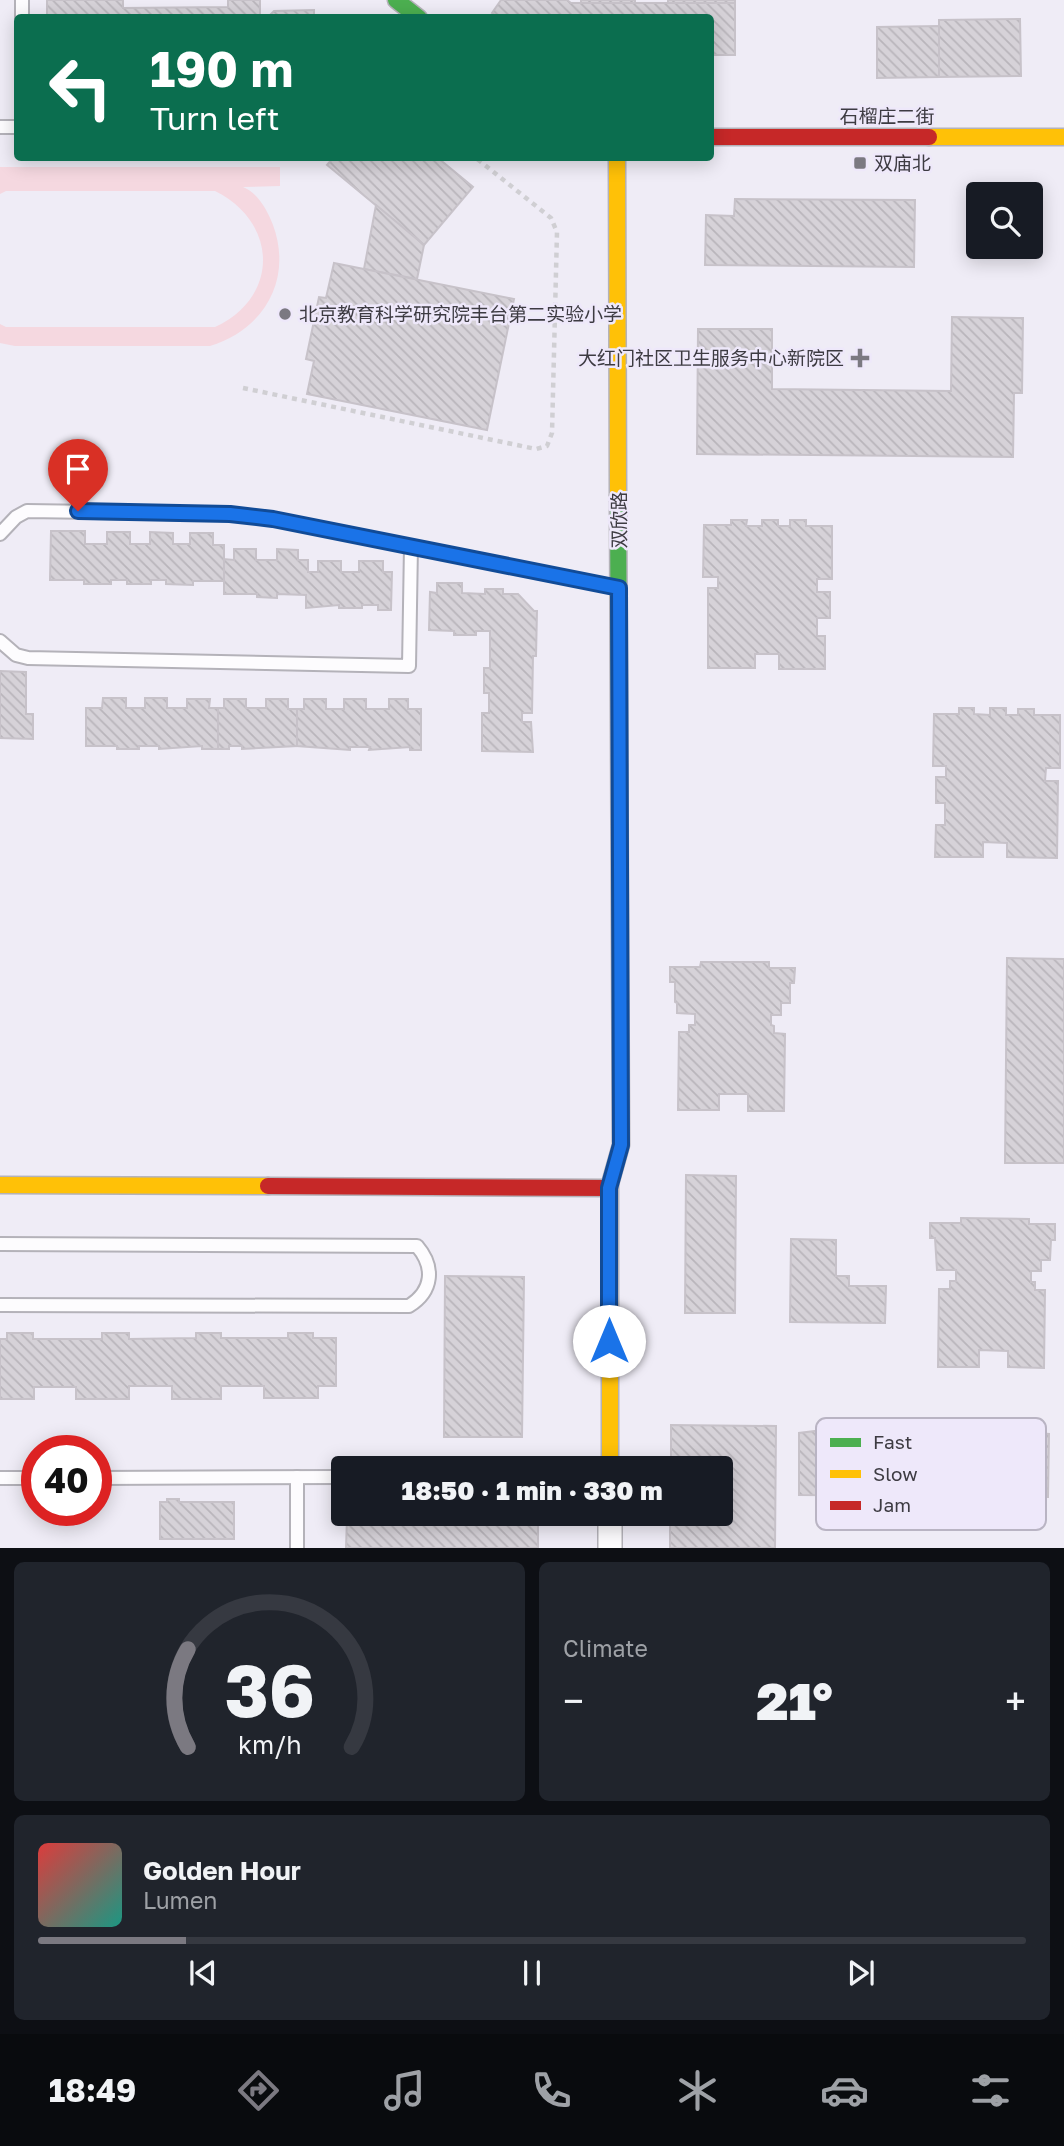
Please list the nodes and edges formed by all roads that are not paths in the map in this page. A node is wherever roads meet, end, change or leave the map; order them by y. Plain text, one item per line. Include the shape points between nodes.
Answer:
1 (396, 0) edge
2 (414, 14) edge
3 (714, 137) edge
4 (1064, 137) edge
5 (617, 161) edge
6 (0, 534) edge
7 (411, 546) junction
8 (619, 588) junction
9 (0, 641) edge
10 (0, 1185) edge
11 (609, 1188) junction
12 (0, 1244) edge
13 (0, 1305) edge
14 (610, 1456) edge
15 (297, 1477) junction
16 (331, 1477) edge
17 (0, 1478) edge
18 (21, 1478) edge
19 (112, 1478) edge
20 (610, 1526) edge
21 (297, 1548) edge
22 (610, 1548) edge

1 - 2 street
3 - 4 street, 石榴庄二街
5 - 8 street, 双欣路
6 - 7 lane via 27,510 230,514
7 - 8 lane
7 - 9 lane via 409,666 28,658 16,655
8 - 11 street, 双欣路 via 621,1145
10 - 11 street
11 - 14 street, 双欣路
12 - 13 lane via 417,1246 430,1273 425,1293 409,1306
15 - 16 lane
15 - 19 lane
15 - 21 lane
17 - 18 lane
20 - 22 street

